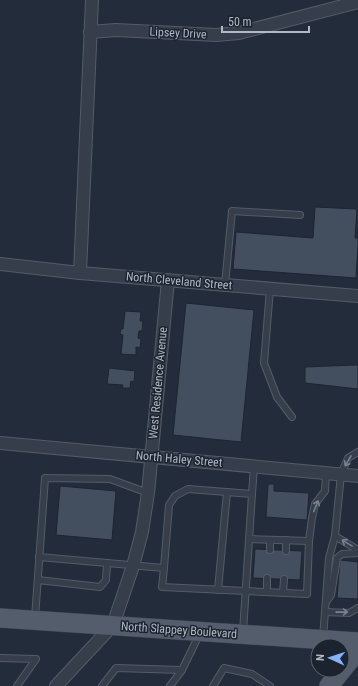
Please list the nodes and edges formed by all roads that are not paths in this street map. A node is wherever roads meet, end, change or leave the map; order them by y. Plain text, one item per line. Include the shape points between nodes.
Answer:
1 (92, 0) edge
2 (358, 2) edge
3 (90, 32) junction
4 (300, 215) dead end
5 (0, 264) edge
6 (80, 273) junction
7 (168, 280) junction
8 (225, 285) junction
9 (270, 289) junction
10 (358, 296) edge
11 (292, 417) dead end
12 (0, 443) edge
13 (358, 452) edge
14 (151, 457) junction
15 (254, 466) junction
16 (326, 473) junction
17 (341, 474) junction
18 (358, 476) edge
19 (226, 492) junction
20 (148, 493) junction
21 (252, 494) junction
22 (335, 536) junction
23 (249, 539) junction
24 (270, 540) junction
25 (286, 540) junction
26 (309, 541) junction
27 (270, 550) dead end
28 (286, 550) dead end
29 (358, 550) edge
30 (358, 553) edge
31 (39, 557) junction
32 (107, 564) junction
33 (133, 566) junction
34 (164, 568) junction
35 (267, 578) dead end
36 (284, 579) dead end
37 (38, 580) junction
38 (218, 590) junction
39 (246, 591) junction
40 (267, 592) junction
41 (284, 593) junction
42 (326, 602) junction
43 (358, 608) edge
44 (326, 612) junction
45 (0, 618) edge
46 (35, 620) junction
47 (113, 625) junction
48 (200, 631) junction
49 (243, 634) junction
50 (323, 638) edge
51 (310, 639) edge
52 (358, 650) edge
53 (0, 658) edge
54 (182, 670) junction
55 (17, 686) edge
56 (56, 686) edge
57 (102, 686) edge
58 (170, 686) edge
59 (214, 686) edge
60 (270, 686) edge
61 (329, 686) edge

1 - 3 street
2 - 3 street, Lipsey Drive via 239,33 216,35 116,30
3 - 6 street
4 - 8 lane via 232,211
5 - 6 street, North Cleveland Street
6 - 7 street, North Cleveland Street
7 - 8 street, North Cleveland Street
7 - 14 street, West Residence Avenue
8 - 9 street, North Cleveland Street
9 - 10 street, North Cleveland Street
9 - 11 lane via 264,362 277,397
12 - 14 street, North Haley Street
13 -> 17 lane via 348,458
14 - 15 street, North Haley Street
14 - 20 street, West Residence Avenue
15 - 16 street, North Haley Street
15 - 21 lane
16 - 17 street, North Haley Street
26 -> 16 lane via 315,504 325,491
17 - 18 street, North Haley Street
17 - 22 lane
19 - 21 lane
19 - 34 lane via 188,489 175,496 169,505
19 - 38 lane
20 - 31 lane via 110,479 45,478
20 - 33 street, West Residence Avenue
21 - 23 lane
29 -> 22 lane
22 - 42 lane via 329,558
23 - 24 lane
23 - 39 lane
24 - 25 lane
24 - 27 lane
25 - 26 lane
25 - 28 lane
26 - 41 lane via 307,594
30 - 42 lane via 342,554 337,558 331,595
31 - 32 lane
31 - 37 lane
32 - 33 lane
32 - 37 lane via 106,580 100,586
33 - 34 lane
33 - 47 street, West Residence Avenue
34 - 38 lane via 162,587
35 - 40 lane
36 - 41 lane
37 - 46 lane
38 - 39 lane
39 - 40 lane
39 - 49 lane
40 - 41 lane
42 - 44 lane
44 -> 43 lane via 349,613
44 - 50 lane
45 - 46 main road, North Slappey Boulevard
46 - 47 main road, North Slappey Boulevard
47 - 48 main road, North Slappey Boulevard
47 - 56 street
48 - 49 main road, North Slappey Boulevard
48 - 54 lane
49 - 51 main road, North Slappey Boulevard
52 - 61 main road
53 - 55 lane via 36,659
54 - 57 lane via 116,668
54 - 58 lane
59 - 60 lane via 224,668 252,674

